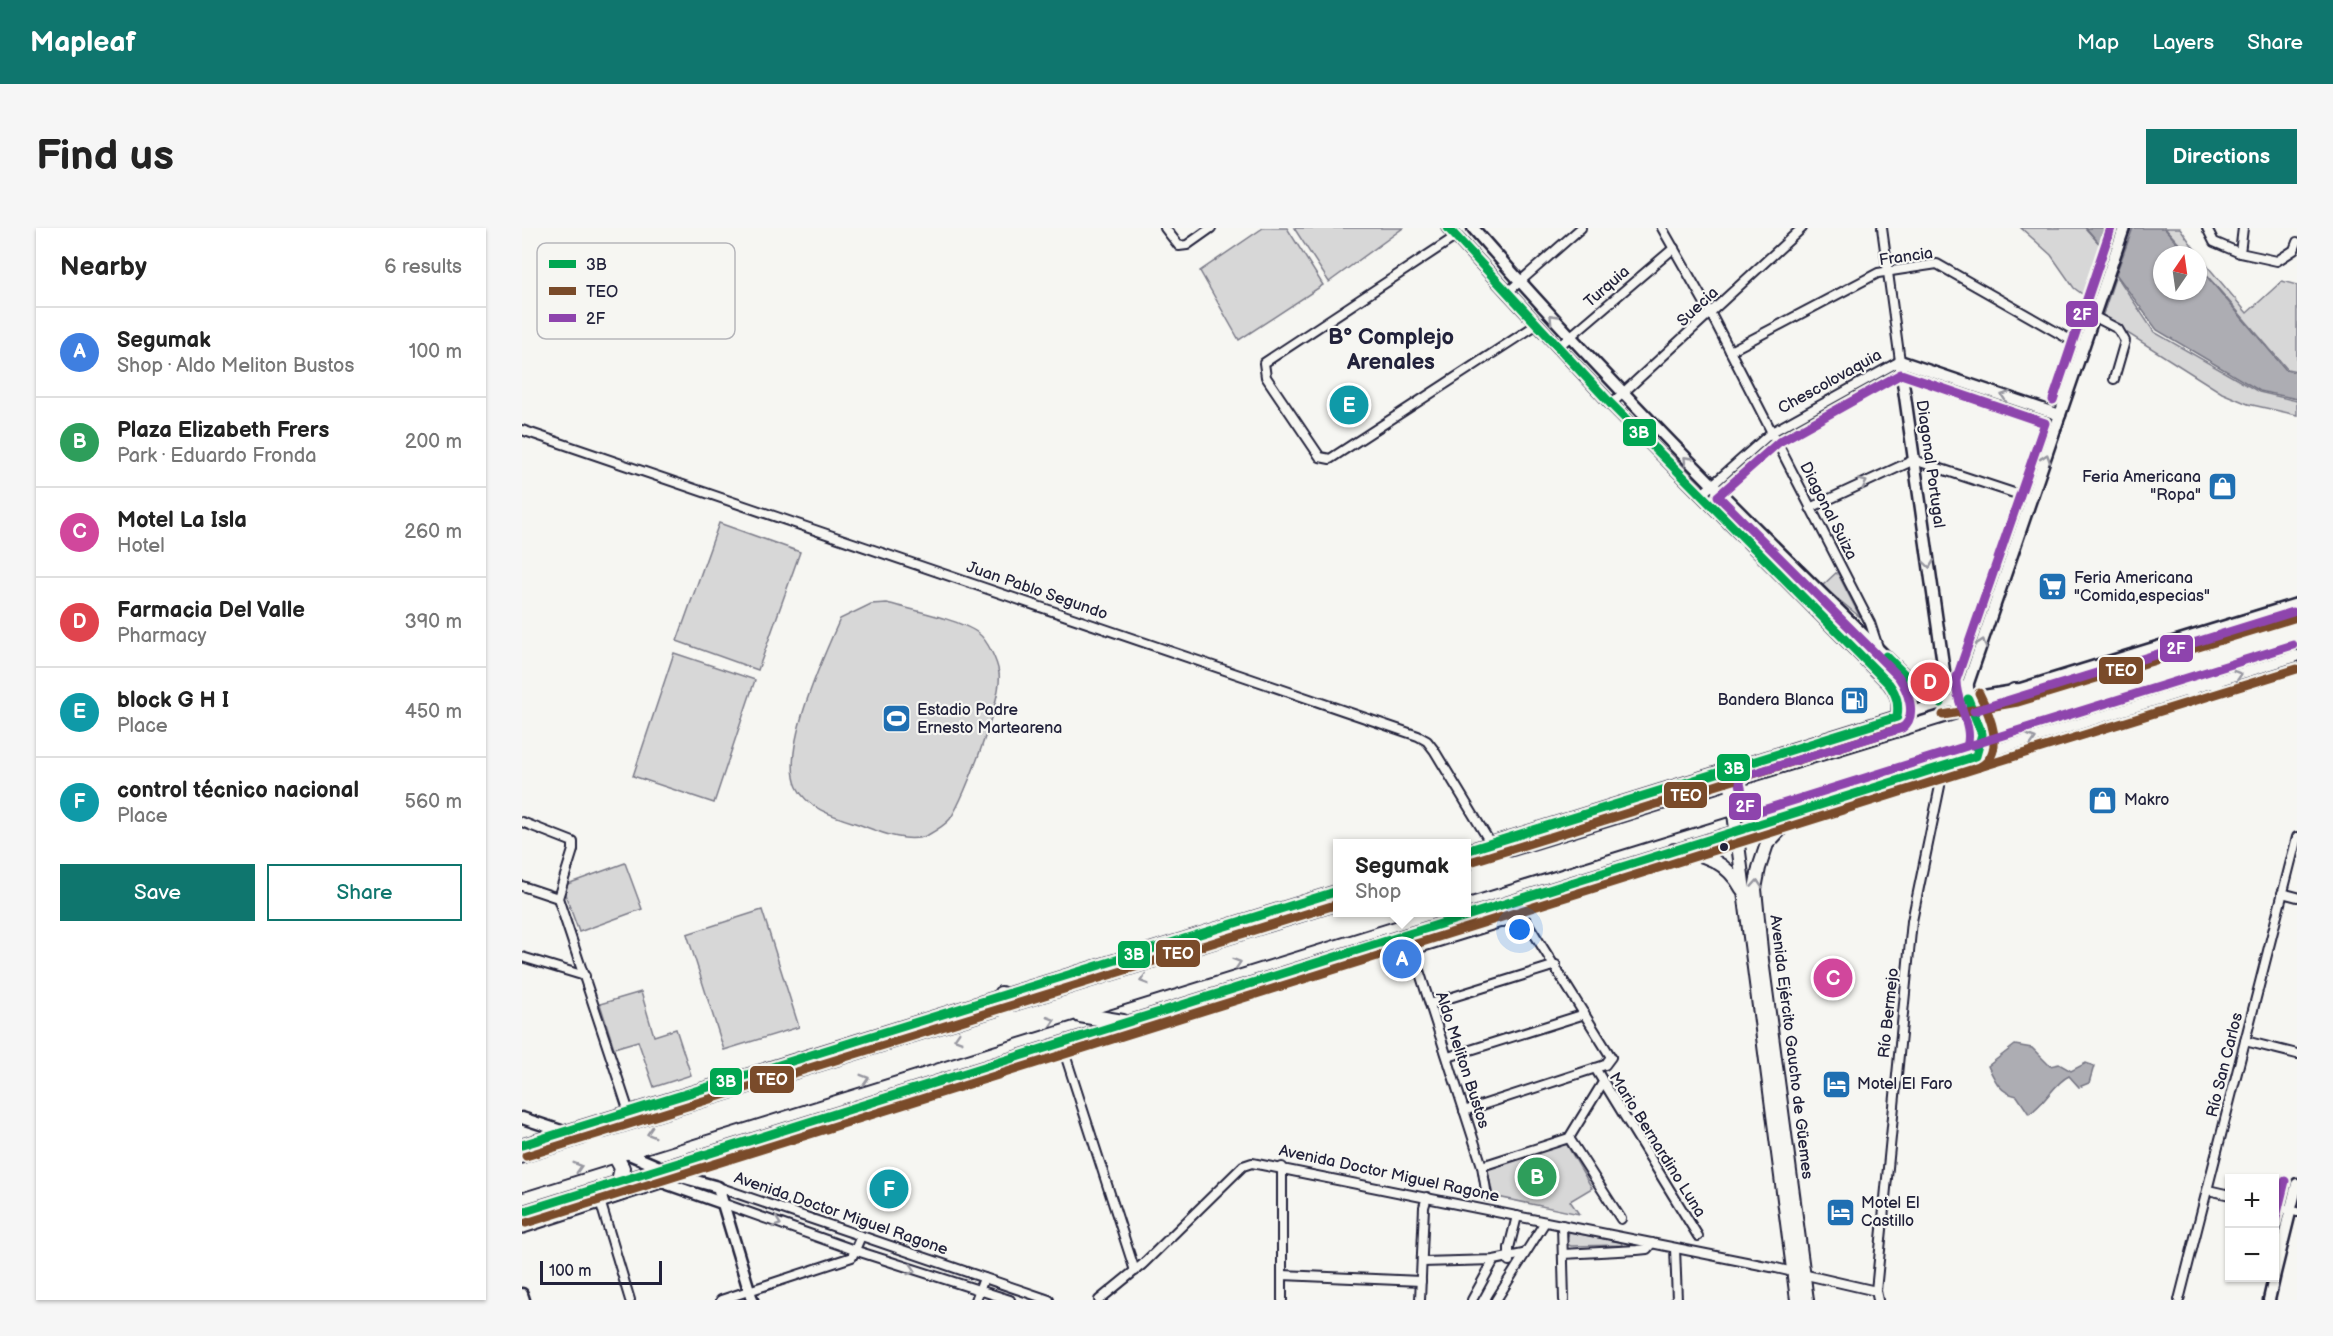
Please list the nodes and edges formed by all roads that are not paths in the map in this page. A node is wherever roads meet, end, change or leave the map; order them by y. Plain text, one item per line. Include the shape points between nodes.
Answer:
1 (1165, 228) edge
2 (1211, 228) edge
3 (1473, 228) edge
4 (1662, 228) edge
5 (1802, 228) edge
6 (1882, 228) edge
7 (2124, 228) edge
8 (2207, 228) edge
9 (2243, 228) edge
10 (1575, 230) edge
11 (1452, 232) edge
12 (2295, 246) edge
13 (1674, 248) junction
14 (2240, 253) junction
15 (1889, 269) junction
16 (1520, 282) junction
17 (1508, 292) junction
18 (1711, 314) junction
19 (2093, 316) junction
20 (1536, 324) junction
21 (1571, 336) junction
22 (1558, 347) junction
23 (2083, 347) junction
24 (1730, 351) junction
25 (1900, 361) junction
26 (2114, 379) dead end
27 (1623, 393) junction
28 (1611, 404) junction
29 (2060, 415) junction
30 (522, 430) edge
31 (1772, 432) junction
32 (1914, 460) junction
33 (1711, 485) junction
34 (1701, 495) junction
35 (2032, 500) junction
36 (1810, 508) junction
37 (2297, 604) edge
38 (2297, 623) edge
39 (2297, 635) edge
40 (1879, 650) junction
41 (2297, 656) edge
42 (2216, 659) junction
43 (2177, 670) junction
44 (2201, 677) junction
45 (2216, 682) junction
46 (2190, 690) junction
47 (2014, 691) junction
48 (2064, 695) junction
49 (1968, 699) junction
50 (1941, 704) junction
51 (1897, 717) junction
52 (1980, 726) junction
53 (1976, 756) junction
54 (1942, 766) junction
55 (1733, 767) junction
56 (1733, 802) junction
57 (1798, 811) junction
58 (522, 822) edge
59 (1738, 830) junction
60 (2297, 837) edge
61 (1491, 844) junction
62 (1471, 850) edge
63 (1674, 850) junction
64 (1471, 858) edge
65 (1482, 860) junction
66 (1513, 865) junction
67 (1471, 876) edge
68 (1471, 878) edge
69 (522, 886) edge
70 (1471, 890) edge
71 (1744, 892) junction
72 (1333, 893) edge
73 (2282, 893) junction
74 (2297, 897) edge
75 (558, 898) junction
76 (1471, 913) edge
77 (1344, 917) edge
78 (1381, 917) edge
79 (1458, 917) edge
80 (1407, 933) junction
81 (1413, 950) junction
82 (522, 957) edge
83 (1556, 965) junction
84 (585, 976) junction
85 (1001, 994) junction
86 (1430, 1004) junction
87 (1075, 1014) junction
88 (1585, 1014) junction
89 (1010, 1022) junction
90 (1123, 1022) junction
91 (2245, 1041) junction
92 (1061, 1042) junction
93 (2297, 1054) edge
94 (1448, 1058) junction
95 (1595, 1068) junction
96 (1602, 1084) junction
97 (1464, 1111) junction
98 (629, 1112) junction
99 (524, 1119) edge
100 (566, 1132) junction
101 (1569, 1138) junction
102 (527, 1144) edge
103 (618, 1151) junction
104 (1482, 1166) junction
105 (665, 1167) junction
106 (1282, 1167) junction
107 (522, 1172) edge
108 (641, 1175) junction
109 (619, 1181) junction
110 (667, 1181) junction
111 (522, 1184) edge
112 (2297, 1184) edge
113 (718, 1187) junction
114 (2208, 1190) junction
115 (2225, 1194) edge
116 (1487, 1196) dead end
117 (1426, 1197) junction
118 (722, 1203) junction
119 (601, 1204) junction
120 (2279, 1207) edge
121 (2294, 1211) edge
122 (522, 1212) edge
123 (1517, 1216) junction
124 (1621, 1219) dead end
125 (1545, 1222) junction
126 (1562, 1225) junction
127 (522, 1229) edge
128 (861, 1236) junction
129 (1698, 1236) dead end
130 (1652, 1243) junction
131 (1675, 1248) junction
132 (857, 1251) junction
133 (1523, 1254) junction
134 (1563, 1254) junction
135 (1509, 1258) junction
136 (1494, 1260) junction
137 (2279, 1260) edge
138 (1422, 1262) junction
139 (1135, 1271) junction
140 (1510, 1274) junction
141 (1798, 1274) junction
142 (1282, 1275) junction
143 (984, 1278) junction
144 (1421, 1281) junction
145 (2273, 1282) edge
146 (1876, 1291) junction
147 (522, 1293) edge
148 (750, 1296) edge
149 (978, 1296) edge
150 (524, 1300) edge
151 (630, 1300) edge
152 (721, 1300) edge
153 (1010, 1300) edge
154 (1049, 1300) edge
155 (1099, 1300) edge
156 (1282, 1300) edge
157 (1420, 1300) edge
158 (1472, 1300) edge
159 (1496, 1300) edge
160 (1564, 1300) edge
161 (1677, 1300) edge
162 (1797, 1300) edge
163 (1807, 1300) edge
164 (1878, 1300) edge
165 (2179, 1300) edge
166 (2269, 1300) edge

1 - 2 street via 1179,246
3 - 16 main road
4 - 13 street, Diagonal Suiza
5 - 18 street, Suecia
6 - 15 street, Diagonal Portugal
7 - 19 main road
8 - 14 street via 2214,242
9 - 14 street
10 - 16 street
11 - 17 main road
11 - 20 street via 1264,363 1266,377 1320,457 1330,459
12 - 14 street via 2277,261
13 - 18 street, Diagonal Suiza
13 - 21 street, Turquia
15 - 23 street, Francia via 1945,266
15 - 24 street, Francia
15 - 25 street, Diagonal Portugal
16 - 17 street
21 -> 16 main road
17 - 20 main road
18 - 24 street, Diagonal Suiza
18 - 27 street, Suecia
19 - 23 main road
19 - 26 street via 2118,329 2125,341
20 - 22 main road
21 - 22 street, Turquia
21 - 27 main road
22 - 28 main road
23 - 29 main road
24 - 31 street, Diagonal Suiza
29 -> 25 main road, Chescolovaquia
25 - 31 street, Chescolovaquia
25 - 32 main road, Diagonal Portugal
27 - 28 street, Suecia
33 -> 27 main road
28 - 34 main road
35 -> 29 main road
30 - 61 street, Juan Pablo Segundo via 1418,736 1434,750
31 - 33 street, Chescolovaquia
31 - 36 street, Diagonal Suiza
32 - 35 street
36 -> 32 street
32 -> 50 main road, Diagonal Portugal via 1946,678
33 - 34 street, Chescolovaquia
33 - 40 main road
34 - 51 main road via 1889,684 1897,694
49 -> 35 main road via 1970,676
36 - 40 street, Diagonal Suiza via 1870,623
37 - 47 main road
38 - 48 highway
39 - 42 highway
40 - 50 main road
45 -> 41 main road
42 - 43 highway
42 - 44 highway
43 - 44 highway
43 - 52 highway
44 - 45 highway
44 - 46 highway
45 - 46 main road
53 -> 46 main road
47 - 48 highway
47 - 49 main road
48 - 52 highway
49 - 50 main road
49 - 52 main road
50 - 51 main road
51 - 55 main road
52 - 53 main road via 1982,747
52 - 56 highway
53 - 54 main road
54 - 57 main road
54 - 146 street, Río Bermejo via 1912,921
55 - 56 main road via 1728,777
55 - 61 main road
56 - 59 main road, Avenida Ejército Gaucho de Güemes
56 - 66 highway
56 - 70 highway
57 - 59 main road
141 -> 57 main road, Avenida Ejército Gaucho de Güemes via 1755,889 1767,844
58 - 75 street via 573,842
59 - 63 main road
59 - 71 main road, Avenida Ejército Gaucho de Güemes
60 - 73 street, Río San Carlos
61 - 62 main road
61 - 65 highway
63 - 71 main road via 1717,861 1734,875
63 - 76 main road
64 - 65 highway
65 - 66 highway
65 - 67 highway
66 - 68 highway
69 - 75 street
71 - 141 main road, Avenida Ejército Gaucho de Güemes
72 - 85 main road
73 - 74 street
73 - 91 street, Río San Carlos
75 - 84 street
77 -> 89 highway
87 -> 78 highway
79 - 80 main road
80 - 81 street, Aldo Meliton Bustos
80 - 90 main road
81 - 83 street via 1521,918 1528,922
81 - 86 street, Aldo Meliton Bustos
82 - 84 street
83 - 86 street
83 - 88 street
84 - 98 street
85 - 89 highway
85 - 98 main road
86 - 94 street, Aldo Meliton Bustos
87 - 90 highway
103 -> 87 highway
88 - 94 street
88 - 95 street via 1611,1060
89 -> 103 highway
90 - 92 main road
91 - 93 street
91 - 114 street, Río San Carlos
92 - 105 main road
92 - 139 street
94 - 97 street, Aldo Meliton Bustos
95 - 96 street, Mario Bernardino Luna
95 - 97 street
96 - 101 street
96 - 129 street, Mario Bernardino Luna
97 - 104 street, Aldo Meliton Bustos
98 - 100 main road
99 - 100 main road, Avenida Doctor Miguel Ragone
99 - 102 main road via 534,1127
100 - 102 main road
100 - 103 main road, Avenida Doctor Miguel Ragone
101 - 104 street
101 - 124 street
103 - 105 main road, Avenida Doctor Miguel Ragone
103 - 107 highway
103 - 109 highway via 622,1168
111 -> 103 highway
104 - 116 street, Aldo Meliton Bustos
105 - 108 main road
105 - 113 main road, Avenida Doctor Miguel Ragone via 685,1178
106 - 117 street, Avenida Doctor Miguel Ragone
106 - 139 street, Avenida Doctor Miguel Ragone via 1258,1163 1243,1166
106 - 142 street
108 - 109 main road
108 - 110 main road, Avenida Doctor Miguel Ragone
109 - 122 main road
110 - 118 main road, Avenida Doctor Miguel Ragone
110 - 119 street
112 - 121 main road
113 - 118 main road
113 - 128 street, Avenida Doctor Miguel Ragone
114 - 115 street
114 - 165 street, Río San Carlos
117 - 123 street, Avenida Doctor Miguel Ragone
117 - 138 street
118 -> 132 street, Avenida Doctor Miguel Ragone
118 - 148 main road
119 - 127 street
119 - 151 street
120 - 121 street
121 - 137 main road
123 - 125 street, Avenida Doctor Miguel Ragone
123 - 135 street
125 - 126 street, Avenida Doctor Miguel Ragone
125 - 133 street
126 - 130 street, Avenida Doctor Miguel Ragone
126 - 134 street
128 - 132 street
128 - 143 street, Avenida Doctor Miguel Ragone
130 - 131 street, Avenida Doctor Miguel Ragone
130 - 134 street via 1647,1249
131 - 141 street, Avenida Doctor Miguel Ragone
131 - 161 street
132 - 148 street via 852,1257
132 -> 149 street, Avenida Doctor Miguel Ragone
133 - 135 street
133 - 140 street
134 - 160 street
135 - 136 street
135 - 140 street
136 - 138 street
136 - 158 street
138 - 144 street
139 - 155 street, Avenida Doctor Miguel Ragone
140 - 159 street
141 - 146 street, Avenida Doctor Miguel Ragone
141 - 162 main road, Avenida Ejército Gaucho de Güemes
141 - 163 main road, Avenida Ejército Gaucho de Güemes
142 - 144 street
142 - 156 street
143 - 149 street
143 - 154 street, Avenida Doctor Miguel Ragone
144 - 157 street
145 - 166 main road
146 - 164 street, Río Bermejo
147 - 150 main road
148 - 152 street
149 - 153 street, Avenida Doctor Miguel Ragone

